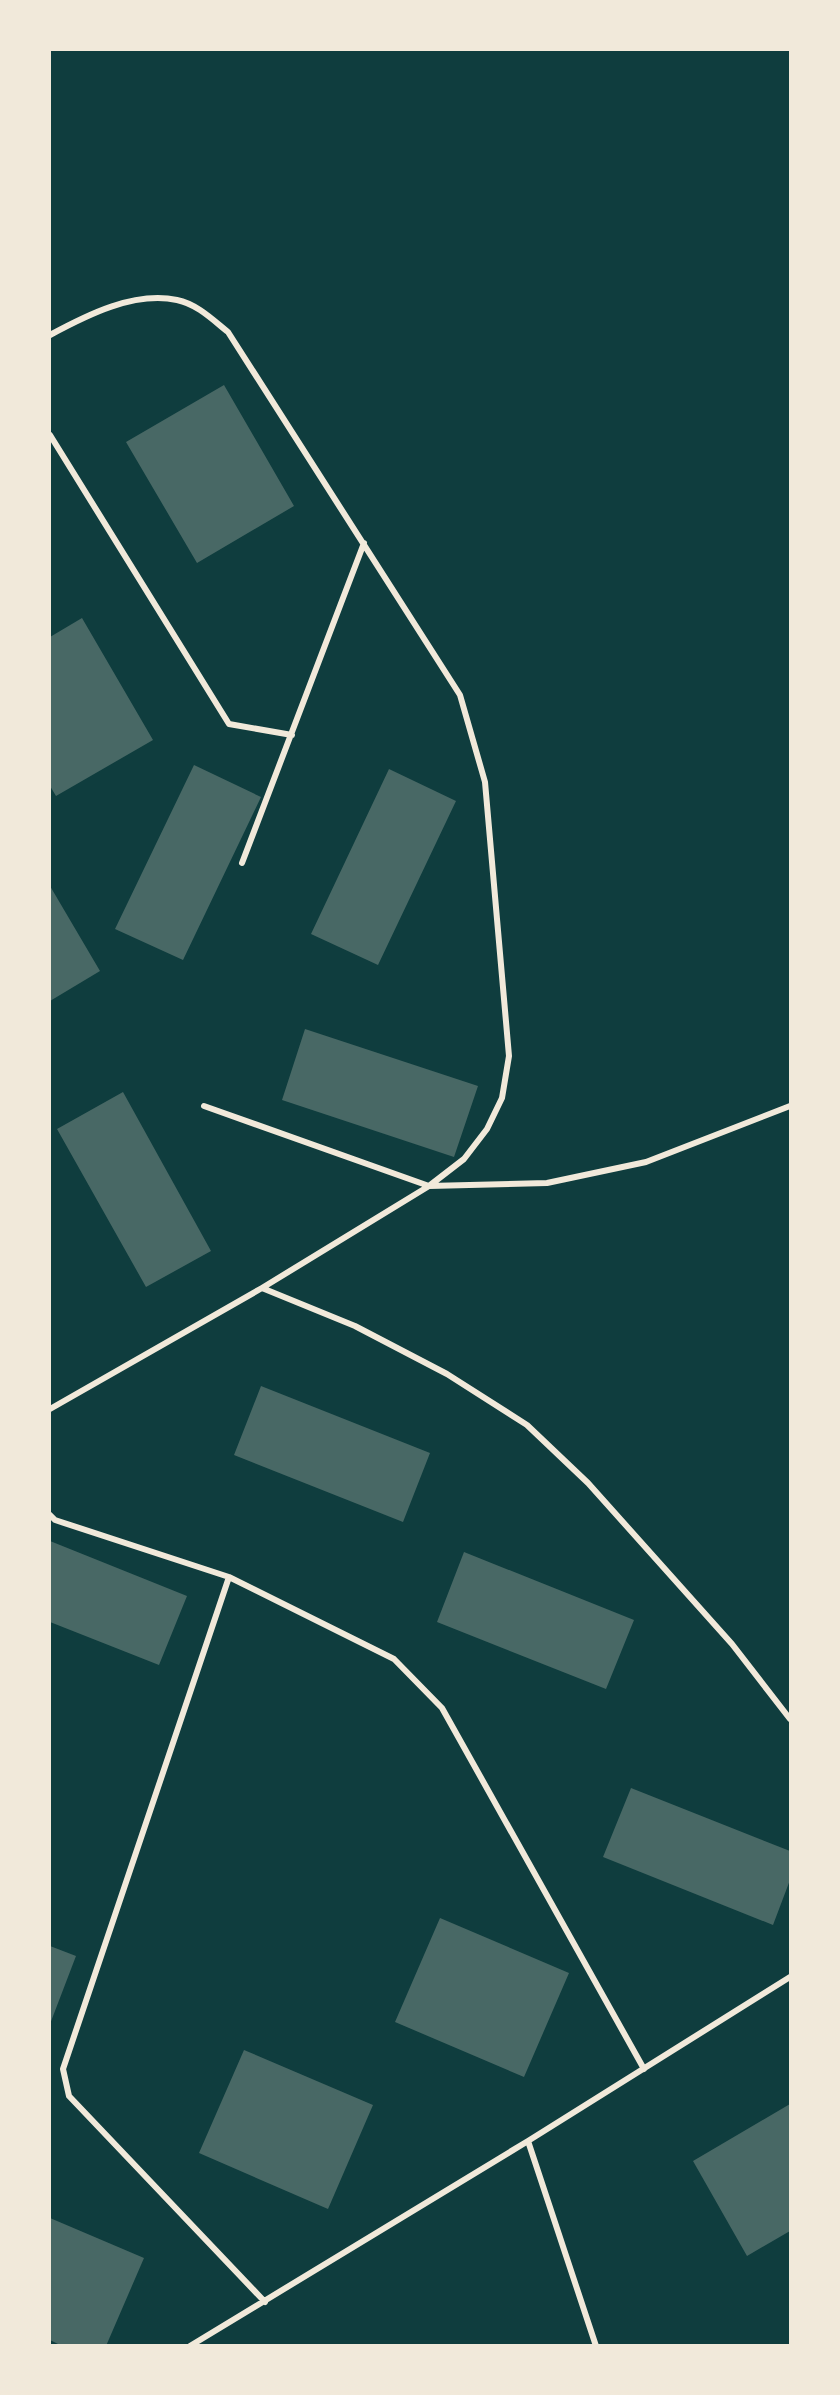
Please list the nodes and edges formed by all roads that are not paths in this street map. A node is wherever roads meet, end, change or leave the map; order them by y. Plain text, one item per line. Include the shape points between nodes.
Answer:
1 (50, 335) edge
2 (50, 435) edge
3 (364, 543) junction
4 (292, 735) junction
5 (242, 863) dead end
6 (204, 1106) dead end
7 (790, 1106) edge
8 (429, 1186) junction
9 (262, 1288) junction
10 (50, 1409) edge
11 (50, 1515) edge
12 (230, 1577) junction
13 (790, 1719) edge
14 (790, 1977) edge
15 (644, 2069) junction
16 (528, 2140) junction
17 (265, 2302) junction
18 (190, 2346) edge
19 (596, 2346) edge

1 - 3 street via 87,315 135,300 179,300 204,312 228,332
2 - 4 street via 230,724
3 - 4 street
3 - 8 street via 460,695 485,782 509,1056 502,1098 487,1129 464,1159
4 - 5 street
6 - 8 street
7 - 8 street via 646,1162 546,1183
8 - 9 street
9 - 10 street
9 - 13 street via 355,1326 447,1374 527,1425 588,1483 732,1644
11 - 12 street via 55,1520
12 - 15 street via 394,1659 442,1708
12 - 17 street via 63,2069 69,2096
14 - 15 street
15 - 16 street
16 - 17 street
16 - 19 street
17 - 18 street

